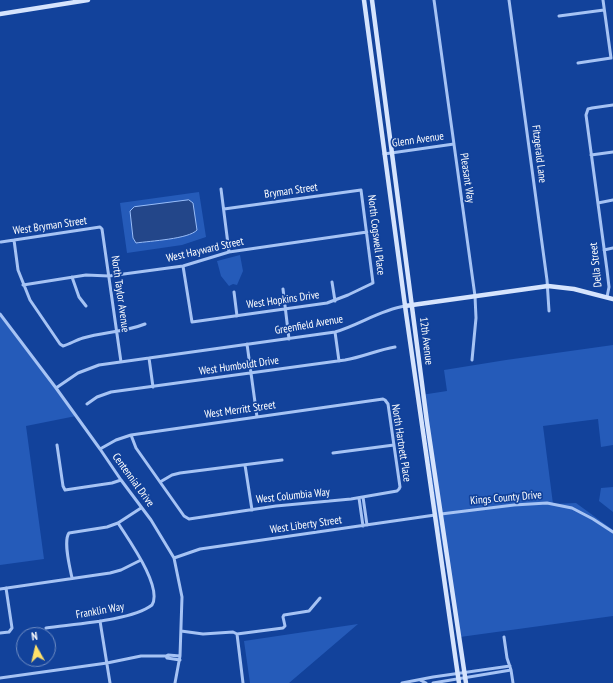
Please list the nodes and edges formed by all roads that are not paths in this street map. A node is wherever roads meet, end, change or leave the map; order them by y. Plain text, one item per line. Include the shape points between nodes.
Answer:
1 (88, 0) edge
2 (364, 0) edge
3 (372, 0) edge
4 (434, 0) edge
5 (509, 0) edge
6 (603, 0) edge
7 (604, 10) junction
8 (0, 14) edge
9 (559, 16) dead end
10 (578, 63) dead end
11 (613, 105) edge
12 (454, 144) junction
13 (613, 152) edge
14 (391, 153) junction
15 (384, 154) junction
16 (591, 155) junction
17 (220, 189) dead end
18 (360, 190) joint
19 (613, 200) edge
20 (598, 202) junction
21 (224, 209) junction
22 (102, 229) joint
23 (366, 232) junction
24 (14, 240) junction
25 (0, 242) edge
26 (613, 248) edge
27 (604, 250) junction
28 (230, 252) junction
29 (183, 266) junction
30 (109, 276) junction
31 (72, 277) junction
32 (332, 282) dead end
33 (373, 283) joint
34 (23, 285) junction
35 (547, 286) junction
36 (283, 289) dead end
37 (234, 292) dead end
38 (475, 296) junction
39 (607, 297) junction
40 (613, 298) edge
41 (335, 301) junction
42 (412, 305) junction
43 (86, 306) dead end
44 (405, 306) junction
45 (285, 309) junction
46 (549, 311) dead end
47 (0, 314) edge
48 (238, 316) junction
49 (145, 324) dead end
50 (116, 332) junction
51 (335, 332) junction
52 (289, 338) junction
53 (247, 344) junction
54 (395, 347) dead end
55 (149, 358) junction
56 (472, 360) dead end
57 (339, 361) junction
58 (121, 362) junction
59 (251, 373) junction
60 (153, 387) junction
61 (56, 388) junction
62 (385, 400) joint
63 (87, 404) dead end
64 (257, 417) junction
65 (131, 435) junction
66 (57, 445) dead end
67 (394, 445) junction
68 (100, 449) junction
69 (332, 453) dead end
70 (282, 460) dead end
71 (246, 465) junction
72 (121, 480) junction
73 (160, 482) junction
74 (399, 489) joint
75 (358, 498) junction
76 (363, 498) junction
77 (142, 508) junction
78 (252, 510) junction
79 (441, 514) junction
80 (435, 515) junction
81 (118, 523) junction
82 (367, 525) junction
83 (363, 526) junction
84 (613, 532) edge
85 (174, 558) junction
86 (141, 560) junction
87 (72, 578) junction
88 (6, 588) junction
89 (0, 589) edge
90 (320, 598) dead end
91 (450, 616) junction
92 (100, 620) junction
93 (53, 627) edge
94 (181, 631) junction
95 (0, 633) edge
96 (237, 634) junction
97 (504, 637) dead end
98 (459, 641) junction
99 (180, 658) junction
100 (107, 663) junction
101 (510, 668) junction
102 (464, 672) junction
103 (457, 674) junction
104 (0, 678) edge
105 (420, 680) junction
106 (466, 680) edge
107 (458, 681) edge
108 (110, 683) edge
109 (175, 683) edge
110 (244, 683) edge
111 (402, 683) edge
112 (426, 683) edge
113 (434, 683) edge
114 (513, 683) edge

1 - 8 main road
2 - 15 main road, 12th Avenue
3 - 14 main road, 12th Avenue
4 - 12 street, Pleasant Way
5 - 35 street, Fitzgerald Lane
6 - 7 street
7 - 9 street
7 - 10 street via 611,58
11 - 16 street, Della Street via 588,109 586,112
12 - 14 street, Glenn Avenue
12 - 38 street, Pleasant Way
13 - 16 street
14 - 15 street, Glenn Avenue
14 - 42 main road, 12th Avenue
15 - 44 main road, 12th Avenue
16 - 20 street, Della Street
17 - 21 street
18 - 21 street, Bryman Street
18 - 23 street, North Cogswell Place
19 - 20 street
20 - 27 street, Della Street
21 - 28 street
22 - 24 street, West Bryman Street via 100,227
22 - 30 street, North Taylor Avenue
23 - 28 street, West Hayward Street
23 - 33 street, North Cogswell Place
24 - 25 street, West Bryman Street
24 - 34 street
26 - 27 street
27 - 39 street, Della Street via 609,287
28 - 29 street, West Hayward Street
29 - 30 street, West Hayward Street
29 - 48 street, West Hopkins Drive via 192,322
30 - 31 street, West Hayward Street
30 - 50 street, North Taylor Avenue
31 - 34 street, West Hayward Street
31 - 43 street via 79,297
32 - 41 street
33 - 41 street, West Hopkins Drive
34 - 50 street via 39,314 63,346 83,338
35 - 38 main road, Greenfield Avenue
35 - 39 main road, Greenfield Avenue via 574,288
35 - 46 street, Fitzgerald Lane
36 - 45 street
37 - 48 street
38 - 42 main road, Greenfield Avenue
38 - 56 street, Pleasant Way via 476,318
39 - 40 main road, Greenfield Avenue
41 - 45 street, West Hopkins Drive
42 - 44 main road, Greenfield Avenue
42 - 79 main road, 12th Avenue
44 - 51 street, Greenfield Avenue via 386,310 359,324
44 - 80 main road, 12th Avenue
45 - 48 street, West Hopkins Drive
45 - 52 street
47 - 61 street, Centennial Drive
49 - 50 street
50 - 58 street, North Taylor Avenue
51 - 52 street, Greenfield Avenue
51 - 57 street
52 - 53 street, Greenfield Avenue
53 - 55 street, Greenfield Avenue
53 - 59 street
54 - 57 street, West Humboldt Drive
55 - 58 street, Greenfield Avenue
55 - 60 street
57 - 59 street, West Humboldt Drive
58 - 61 street, Greenfield Avenue via 87,369
59 - 60 street, West Humboldt Drive
59 - 64 street
60 - 63 street, West Humboldt Drive via 103,394
61 - 68 street, Centennial Drive
62 - 64 street, West Merritt Street
62 - 67 street, North Hartnett Place via 388,404
64 - 65 street, West Merritt Street
65 - 68 street, West Merritt Street
65 - 73 street via 136,448
66 - 72 street via 65,490
67 - 69 street
67 - 74 street, North Hartnett Place
68 - 72 street, Centennial Drive
70 - 71 street
71 - 73 street via 180,473
71 - 78 street
72 - 77 street, Centennial Drive
73 - 78 street, West Columbia Way via 187,518
74 - 76 street, West Columbia Way
75 - 76 street, West Columbia Way
75 - 78 street, West Columbia Way
75 - 83 street
76 - 82 street
77 - 81 street
77 - 85 street, Centennial Drive
79 - 80 street, West Liberty Street
79 - 84 street, Kings County Drive via 547,503 572,508
79 - 98 main road, 12th Avenue
80 - 82 street, West Liberty Street
80 - 91 main road, 12th Avenue
81 - 86 street
81 - 87 street via 67,535
82 - 83 street, West Liberty Street
83 - 85 street, West Liberty Street via 200,549
85 - 94 street, Centennial Drive via 182,598
86 - 87 street via 110,573
86 - 92 street, Franklin Way via 152,589 154,603 128,615
87 - 88 street
88 - 89 street
88 - 95 street via 12,626 9,632
90 - 96 street via 309,611 284,615 283,628
91 - 98 main road via 454,623 456,639
91 - 103 main road, 12th Avenue
92 - 93 street, Franklin Way
92 - 100 street
94 - 96 street
94 - 99 street, Centennial Drive
96 - 110 street
97 - 101 street
98 - 102 main road, 12th Avenue
99 - 100 street via 168,655 141,656
99 - 109 street, Centennial Drive
100 - 104 street
100 - 108 street
101 - 102 street
101 - 106 street
101 - 114 street
102 - 103 street
102 - 106 main road, 12th Avenue
103 - 105 street
103 - 107 main road, 12th Avenue
105 - 111 street
105 - 112 street
106 - 107 street
107 - 113 street

